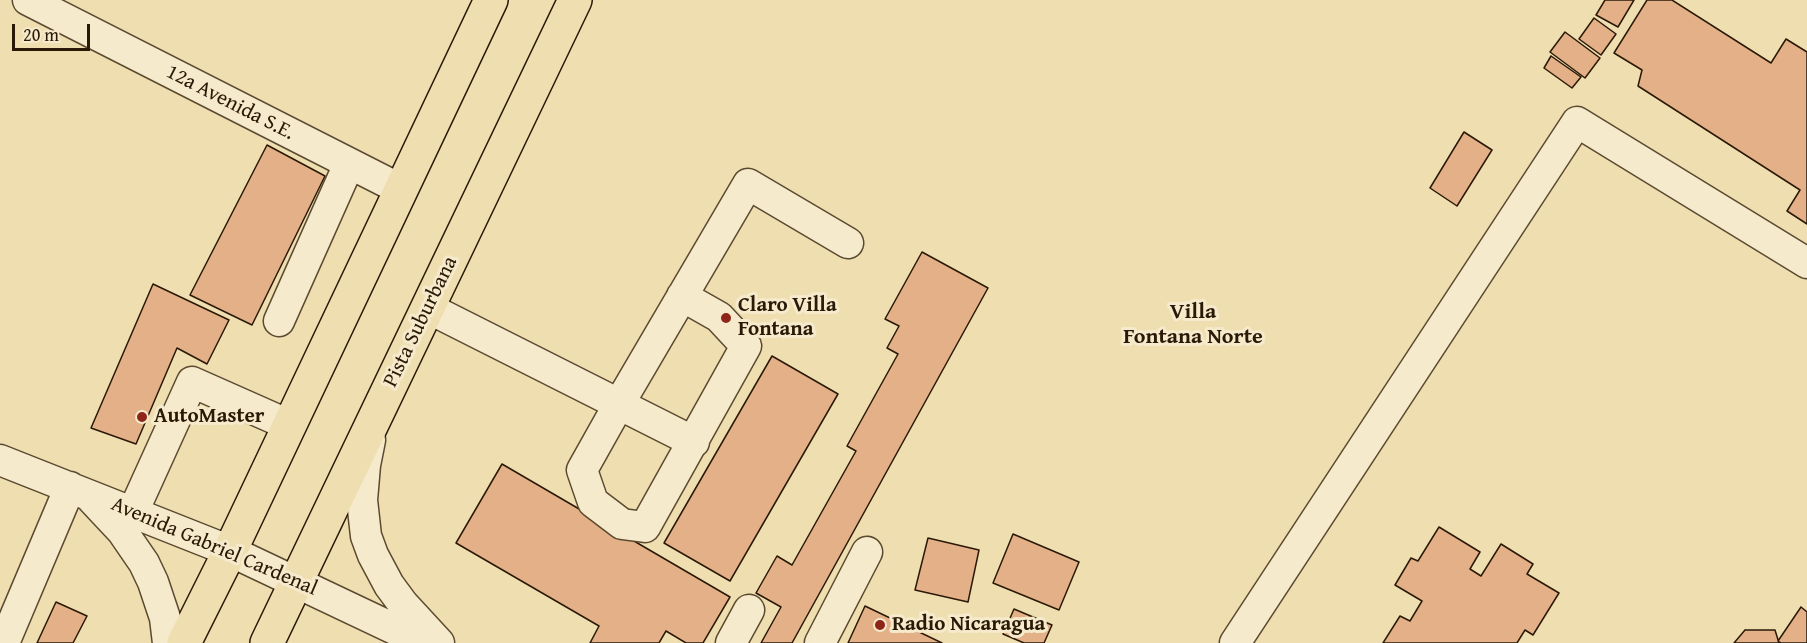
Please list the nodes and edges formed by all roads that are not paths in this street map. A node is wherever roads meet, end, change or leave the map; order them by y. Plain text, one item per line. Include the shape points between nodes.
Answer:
1 (28, 0) edge
2 (491, 0) edge
3 (574, 0) edge
4 (349, 164) junction
5 (400, 189) junction
6 (848, 243) dead end
7 (1807, 263) edge
8 (682, 296) junction
9 (428, 308) junction
10 (279, 321) dead end
11 (620, 404) junction
12 (376, 415) junction
13 (290, 424) junction
14 (693, 442) junction
15 (0, 460) edge
16 (78, 490) junction
17 (133, 512) junction
18 (230, 551) junction
19 (867, 552) dead end
20 (296, 582) junction
21 (749, 610) dead end
22 (4, 643) edge
23 (168, 643) edge
24 (184, 643) edge
25 (267, 643) edge
26 (424, 643) edge
27 (440, 643) edge
28 (731, 643) edge
29 (820, 643) edge
30 (1236, 643) edge

1 - 4 street, 12a Avenida S.E.
2 - 5 main road
3 - 9 main road, Pista Suburbana
4 - 5 street, 12a Avenida S.E.
4 - 10 street
5 - 13 main road
6 - 8 street via 748,184
7 - 30 street via 1577,122
8 - 11 street
8 - 14 street via 719,317 746,346
9 - 11 street
9 - 12 main road, Pista Suburbana
11 - 14 street
11 - 14 street via 582,470 593,502 622,524 645,527
12 - 20 main road, Pista Suburbana
12 - 27 street via 363,484 366,536 389,585
13 - 17 street via 192,382
13 - 18 main road
15 - 16 street, Avenida Gabriel Cardenal
16 - 17 street, Avenida Gabriel Cardenal
16 - 22 street
16 - 23 street via 122,531 144,563 165,618
17 - 18 street, Avenida Gabriel Cardenal
18 - 20 street, Avenida Gabriel Cardenal
18 - 24 main road
19 - 29 street
20 - 25 main road, Pista Suburbana
20 - 26 street, Avenida Gabriel Cardenal
21 - 28 street

